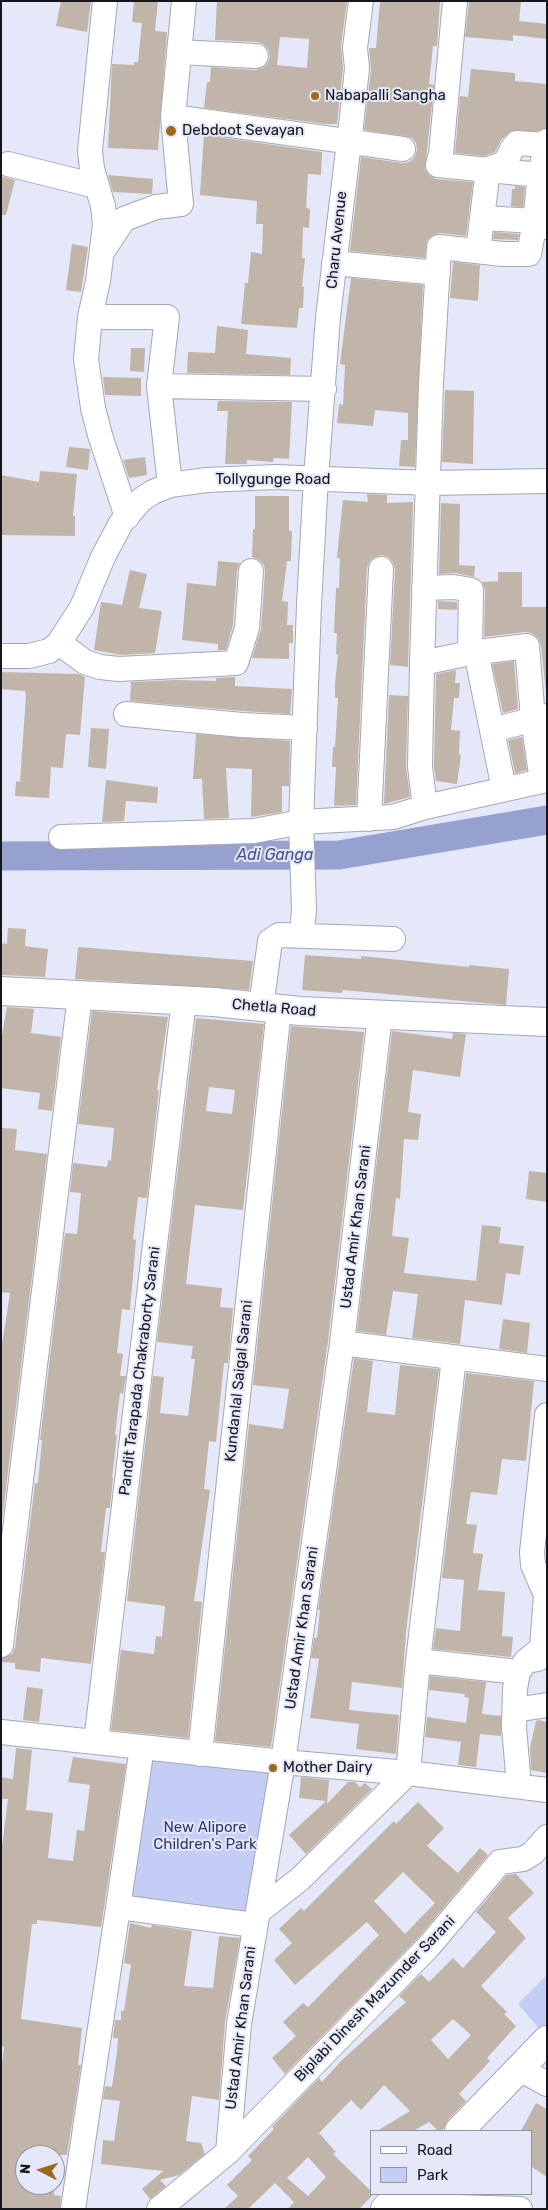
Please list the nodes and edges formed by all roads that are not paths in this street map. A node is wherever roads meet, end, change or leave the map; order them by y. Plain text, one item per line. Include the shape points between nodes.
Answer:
1 (105, 1) edge
2 (184, 1) edge
3 (361, 1) edge
4 (456, 1) edge
5 (180, 52) junction
6 (256, 56) dead end
7 (174, 117) junction
8 (349, 140) junction
9 (546, 144) edge
10 (403, 149) dead end
11 (8, 164) dead end
12 (488, 169) junction
13 (540, 175) junction
14 (96, 186) junction
15 (483, 218) junction
16 (541, 224) edge
17 (104, 249) junction
18 (478, 251) junction
19 (334, 263) junction
20 (438, 273) junction
21 (90, 317) junction
22 (159, 386) junction
23 (324, 389) junction
24 (316, 478) junction
25 (547, 481) edge
26 (429, 483) junction
27 (170, 485) junction
28 (127, 516) junction
29 (381, 569) dead end
30 (251, 571) dead end
31 (424, 588) junction
32 (59, 643) junction
33 (537, 645) edge
34 (473, 653) junction
35 (1, 656) edge
36 (422, 663) junction
37 (126, 714) dead end
38 (540, 718) edge
39 (306, 728) junction
40 (492, 730) junction
41 (544, 780) edge
42 (504, 789) junction
43 (426, 807) junction
44 (369, 819) junction
45 (302, 826) junction
46 (60, 836) dead end
47 (302, 934) junction
48 (393, 938) dead end
49 (1, 991) edge
50 (80, 996) junction
51 (184, 1000) junction
52 (270, 1008) junction
53 (380, 1014) junction
54 (547, 1022) edge
55 (342, 1343) junction
56 (454, 1358) junction
57 (547, 1369) edge
58 (547, 1415) edge
59 (540, 1541) edge
60 (1, 1645) edge
61 (418, 1661) junction
62 (530, 1664) edge
63 (547, 1705) edge
64 (515, 1710) junction
65 (1, 1732) edge
66 (96, 1742) junction
67 (142, 1747) junction
68 (200, 1754) junction
69 (283, 1762) junction
70 (408, 1773) junction
71 (519, 1786) junction
72 (547, 1790) edge
73 (547, 1837) edge
74 (119, 1907) junction
75 (256, 1919) junction
76 (547, 2040) edge
77 (518, 2068) junction
78 (547, 2084) edge
79 (460, 2130) edge
80 (228, 2152) junction
81 (392, 2202) edge
82 (73, 2209) edge
83 (160, 2209) edge
84 (520, 2209) edge

1 - 14 street via 90,151
2 - 5 street
3 - 8 street, Charu Avenue
4 - 12 street via 438,165
5 - 6 street
5 - 7 street
7 - 8 street
7 - 17 street via 181,204 156,207 124,219
8 - 10 street
8 - 19 street, Charu Avenue
9 - 12 street via 516,144 505,163
9 - 13 street
11 - 14 street
12 - 13 street
12 - 15 street
13 - 16 street
14 - 17 street via 103,206
15 - 16 street
15 - 18 street
16 - 18 street via 529,254
17 - 21 street
18 - 20 street via 439,247
19 - 20 street
19 - 23 street, Charu Avenue
20 - 26 street
21 - 22 street via 167,317
21 - 28 street via 86,359 93,408
22 - 23 street
22 - 27 street
23 - 24 street, Charu Avenue
24 - 26 street, Tollygunge Road
24 - 27 street, Tollygunge Road via 244,477
24 - 39 street, Charu Avenue
25 - 26 street, Tollygunge Road
26 - 31 street
27 - 28 street, Tollygunge Road via 141,500
28 - 32 street, Tollygunge Road via 103,557 82,607
29 - 44 street
30 - 32 street via 247,628 236,663 119,669 100,667 85,662
31 - 34 street via 471,590
31 - 36 street
32 - 35 street via 29,656
33 - 34 street
33 - 38 street
34 - 36 street
34 - 40 street
36 - 43 street via 420,767
37 - 39 street
38 - 40 street
38 - 41 street
39 - 45 street, Charu Avenue
40 - 42 street
41 - 42 street
42 - 43 street
43 - 44 street via 393,817
44 - 45 street
45 - 46 street via 254,831
45 - 47 street, Charu Avenue
47 - 48 street, Kundanlal Saigal Sarani
47 - 52 street, Kundanlal Saigal Sarani via 279,935 270,941
49 - 50 main road, Chetla Road
50 - 51 main road, Chetla Road
50 - 60 street
51 - 52 main road, Chetla Road
51 - 66 street, Pandit Tarapada Chakraborty Sarani
52 - 53 main road, Chetla Road
52 - 68 street, Kundanlal Saigal Sarani
53 - 54 main road, Chetla Road
53 - 55 street, Ustad Amir Khan Sarani
55 - 56 street
55 - 69 street, Ustad Amir Khan Sarani
56 - 57 street
56 - 61 street
58 - 59 street
59 - 62 street via 532,1552 533,1565 546,1595 542,1648
61 - 62 street
61 - 70 street
62 - 64 street
63 - 64 street
64 - 71 street
65 - 66 street
66 - 67 street
67 - 68 street
67 - 74 street
68 - 69 street
69 - 70 street
69 - 75 street, Ustad Amir Khan Sarani
70 - 71 street
70 - 75 street
71 - 72 street
73 - 80 street, Biplabi Dinesh Mazumder Sarani via 523,1859 500,1862 429,1946
74 - 75 street
74 - 82 street
75 - 80 street, Ustad Amir Khan Sarani via 239,2024
76 - 77 main road
77 - 78 street
77 - 79 main road
80 - 83 street
81 - 84 street

